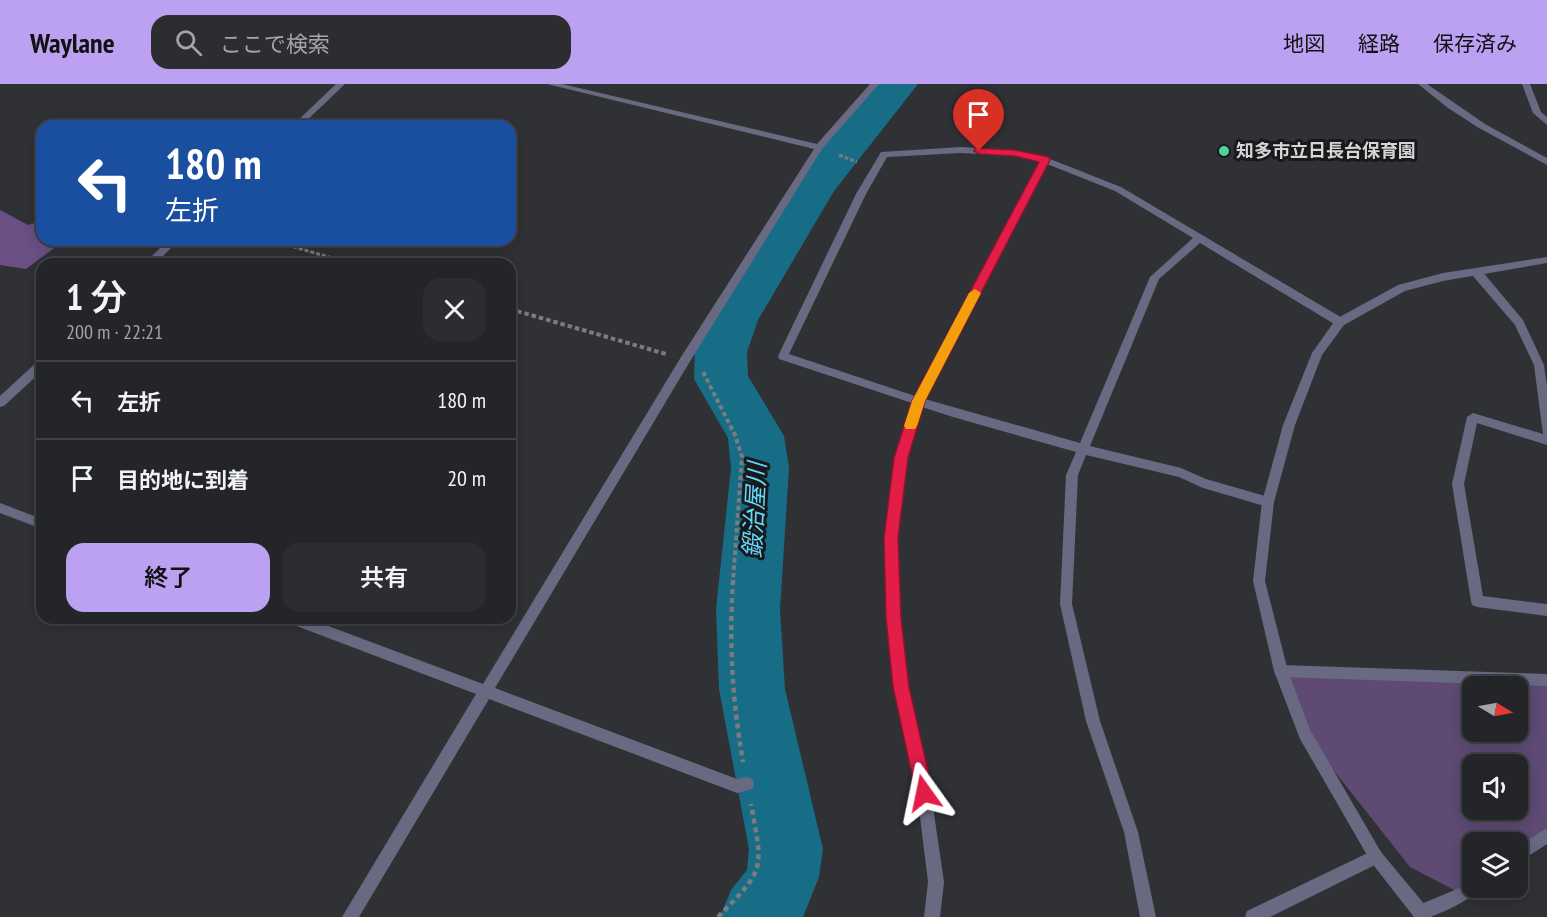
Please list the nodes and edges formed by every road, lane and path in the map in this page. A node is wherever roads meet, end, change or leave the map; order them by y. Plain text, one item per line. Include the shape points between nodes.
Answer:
1 (341, 84) edge
2 (551, 84) edge
3 (875, 84) edge
4 (1422, 84) edge
5 (1526, 84) edge
6 (302, 120) edge
7 (1547, 122) edge
8 (819, 147) junction
9 (831, 153) dead end
10 (1045, 160) junction
11 (1547, 162) edge
12 (862, 163) dead end
13 (1201, 237) junction
14 (168, 246) edge
15 (291, 246) edge
16 (155, 258) edge
17 (332, 258) edge
18 (1547, 260) edge
19 (1477, 273) junction
20 (516, 311) edge
21 (1340, 322) junction
22 (685, 360) junction
23 (1543, 366) edge
24 (36, 370) edge
25 (918, 401) junction
26 (0, 403) edge
27 (1547, 431) edge
28 (1547, 440) edge
29 (1083, 449) junction
30 (1268, 502) junction
31 (0, 508) edge
32 (36, 522) edge
33 (1547, 610) edge
34 (307, 624) edge
35 (1281, 671) junction
36 (1547, 680) edge
37 (486, 692) junction
38 (747, 784) junction
39 (1547, 835) edge
40 (1528, 848) edge
41 (1376, 857) junction
42 (1462, 892) edge
43 (1422, 915) edge
44 (350, 917) edge
45 (718, 917) edge
46 (932, 917) edge
47 (1148, 917) edge
48 (1253, 917) edge

1 - 6 street
2 - 8 street
3 - 8 street
4 - 11 street via 1503,140
5 - 7 street via 1537,112
8 - 22 street
9 - 12 path
10 - 13 street via 1118,189
10 - 25 street
10 - 25 street via 1015,153 961,150 884,154 861,194 783,356
13 - 21 street
13 - 29 street via 1155,277
14 - 16 street
15 - 17 path
18 - 19 street
19 - 21 street via 1402,288
19 - 23 street via 1519,323
20 - 22 path
21 - 30 street via 1317,353 1289,425
22 - 37 street
22 - 38 path via 700,365 740,445 742,457 730,628 733,703
23 - 27 street
24 - 26 street
25 - 29 street
25 - 46 street via 901,458 891,561 901,687 924,793 936,882
28 - 33 street via 1473,417 1458,484 1477,601
29 - 30 street via 1181,473
29 - 47 street via 1072,475 1066,604 1093,721 1131,832
30 - 35 street via 1259,581
31 - 32 street
34 - 37 street
35 - 36 street
35 - 41 street via 1305,734
37 - 38 street via 737,786
37 - 44 street
38 - 45 path via 760,858 756,874 744,891
39 - 40 street
41 - 43 street
41 - 48 street
42 - 43 street

